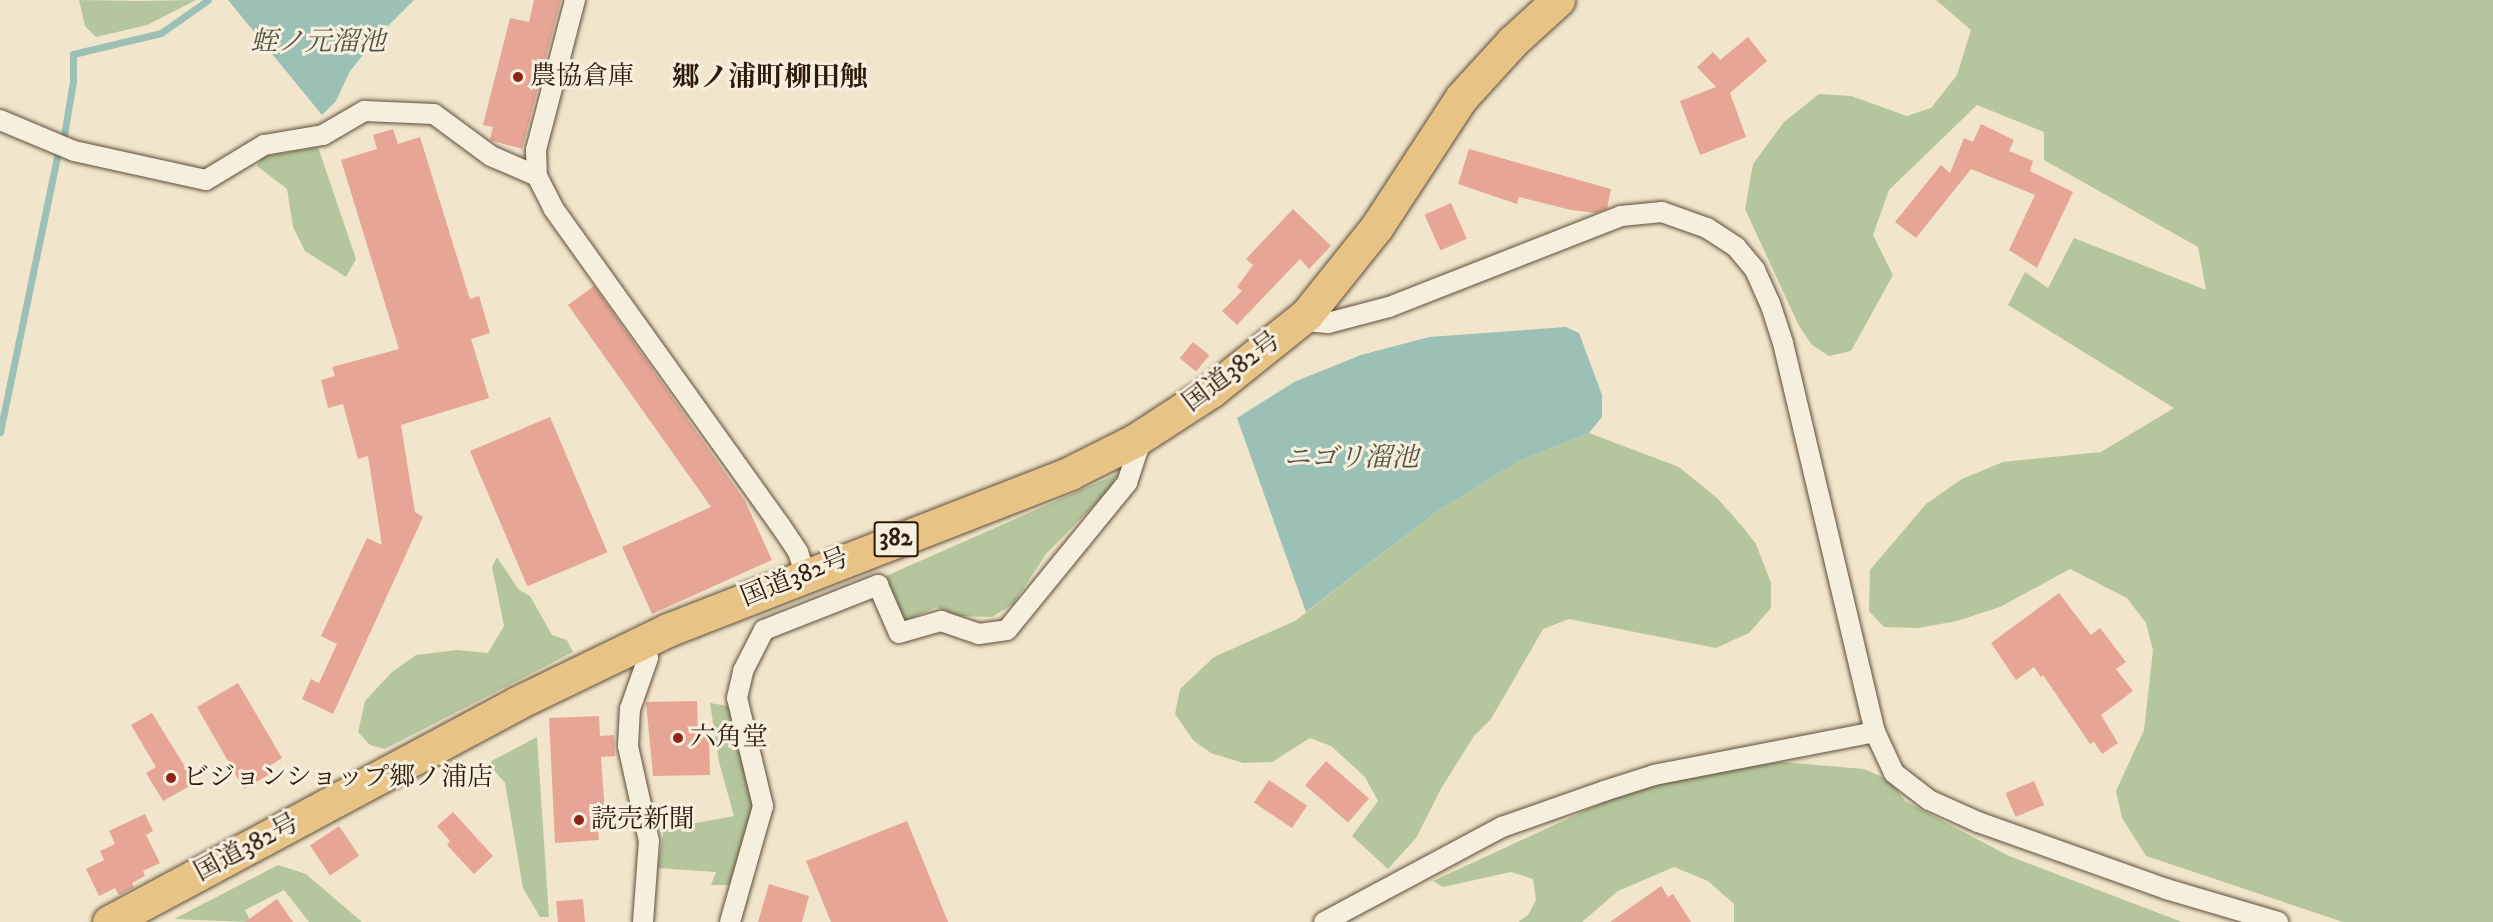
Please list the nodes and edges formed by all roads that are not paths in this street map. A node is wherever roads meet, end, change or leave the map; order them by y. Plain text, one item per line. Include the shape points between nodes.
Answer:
1 (575, 0) edge
2 (1558, 0) edge
3 (0, 120) edge
4 (537, 176) junction
5 (1307, 314) junction
6 (1134, 441) junction
7 (805, 574) junction
8 (644, 642) junction
9 (1875, 732) junction
10 (130, 917) edge
11 (644, 922) edge
12 (730, 922) edge
13 (1324, 922) edge
14 (2278, 922) edge

1 - 4 street via 536,150
2 - 5 highway, 国道382号 / 382 via 1512,41 1461,98 1365,243
3 - 4 street via 74,151 206,180 264,146 323,135 364,111 434,114 491,156
4 - 7 street via 553,208 780,525 798,552
5 - 6 highway, 国道382号 / 382 via 1211,391
5 - 9 street via 1328,323 1389,307 1640,212 1677,214 1736,247 1755,270 1783,343
6 - 7 highway, 国道382号 / 382 via 1070,473
6 - 12 street via 1138,450 1127,483 1007,630 979,634 941,621 899,633 878,585 764,630 743,671 737,698 763,806
7 - 8 highway, 国道382号 / 382
8 - 10 highway, 国道382号 / 382 via 517,703
8 - 11 street via 648,658 630,709 627,746 649,841
9 - 13 street via 1654,776 1604,791 1502,827
9 - 14 street via 1894,772 1929,800 1978,822 2166,889

